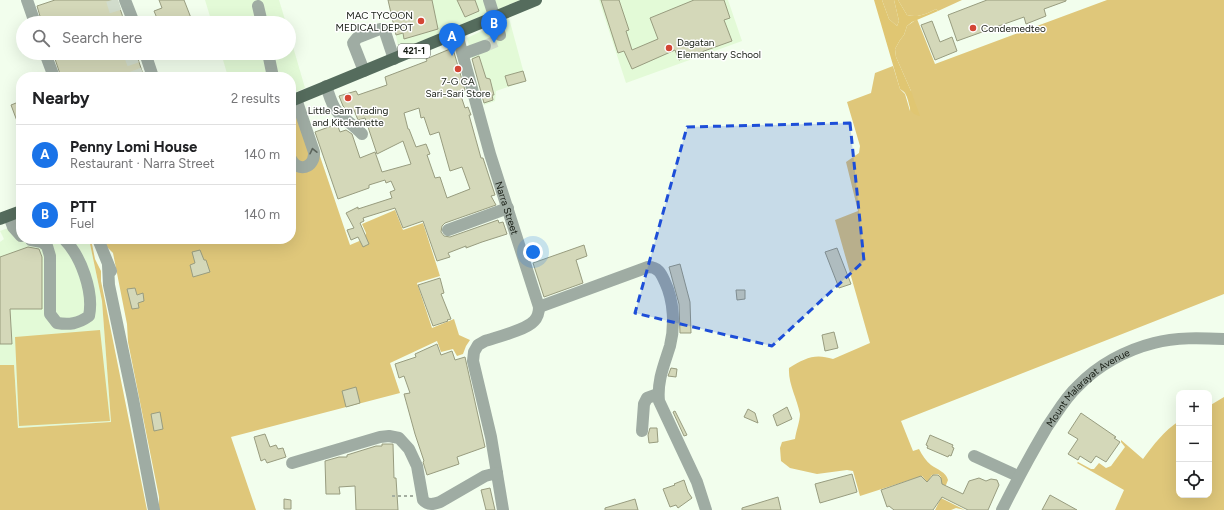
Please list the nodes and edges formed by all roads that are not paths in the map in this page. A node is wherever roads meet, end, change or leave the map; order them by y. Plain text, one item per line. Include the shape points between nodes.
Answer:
1 (26, 0) edge
2 (125, 0) edge
3 (489, 0) edge
4 (534, 0) edge
5 (258, 6) dead end
6 (32, 16) edge
7 (131, 16) edge
8 (260, 16) edge
9 (494, 17) junction
10 (457, 34) junction
11 (500, 35) dead end
12 (485, 46) tunnel mouth
13 (463, 54) junction
14 (394, 59) junction
15 (48, 60) edge
16 (147, 60) edge
17 (269, 60) edge
18 (364, 71) junction
19 (52, 72) edge
20 (151, 72) edge
21 (272, 72) edge
22 (326, 86) junction
23 (296, 99) edge
24 (296, 107) edge
25 (362, 134) dead end
26 (296, 165) edge
27 (508, 208) junction
28 (16, 213) edge
29 (4, 217) edge
30 (16, 230) edge
31 (448, 230) dead end
32 (44, 244) edge
33 (69, 244) edge
34 (100, 244) edge
35 (539, 307) junction
36 (1224, 339) edge
37 (658, 394) junction
38 (642, 431) dead end
39 (974, 456) dead end
40 (292, 463) dead end
41 (497, 473) junction
42 (1018, 476) junction
43 (154, 510) edge
44 (503, 510) edge
45 (706, 510) edge
46 (1002, 510) edge

1 - 6 street
2 - 7 street
3 - 9 street
4 - 9 main road, 421-1
5 - 8 street
9 - 10 main road, 421-1
9 - 11 street
10 - 13 street, Narra Street
10 - 14 main road, 421-1
12 - 13 street
13 - 27 street, Narra Street via 490,154
14 - 18 main road, 421-1
14 - 18 street via 384,29 357,38 353,44
15 - 19 street
16 - 20 street
17 - 21 street
18 - 22 main road, 421-1
22 - 23 main road, 421-1
22 - 25 street via 336,110
26 -> 24 street via 309,166 314,158 314,152
27 - 31 street
27 - 35 street, Narra Street
28 - 29 main road
29 - 30 street
32 - 33 street via 50,256 50,314 57,323 69,325 89,316 90,300 84,271
34 - 43 street via 108,265 108,285
35 - 37 street via 654,267 669,289 672,307 672,334 659,379
35 - 41 street via 537,317 528,326 484,341 474,352 474,369
36 - 42 street, Mount Malarayat Avenue via 1178,339 1154,343 1109,362 1078,386 1062,404
37 - 38 street via 647,398 644,404
37 - 45 street via 662,409 697,482
39 - 42 street
40 - 41 street via 380,437 399,438 409,449 416,466 425,503 432,504 485,476
41 - 44 street
42 - 46 street, Mount Malarayat Avenue

